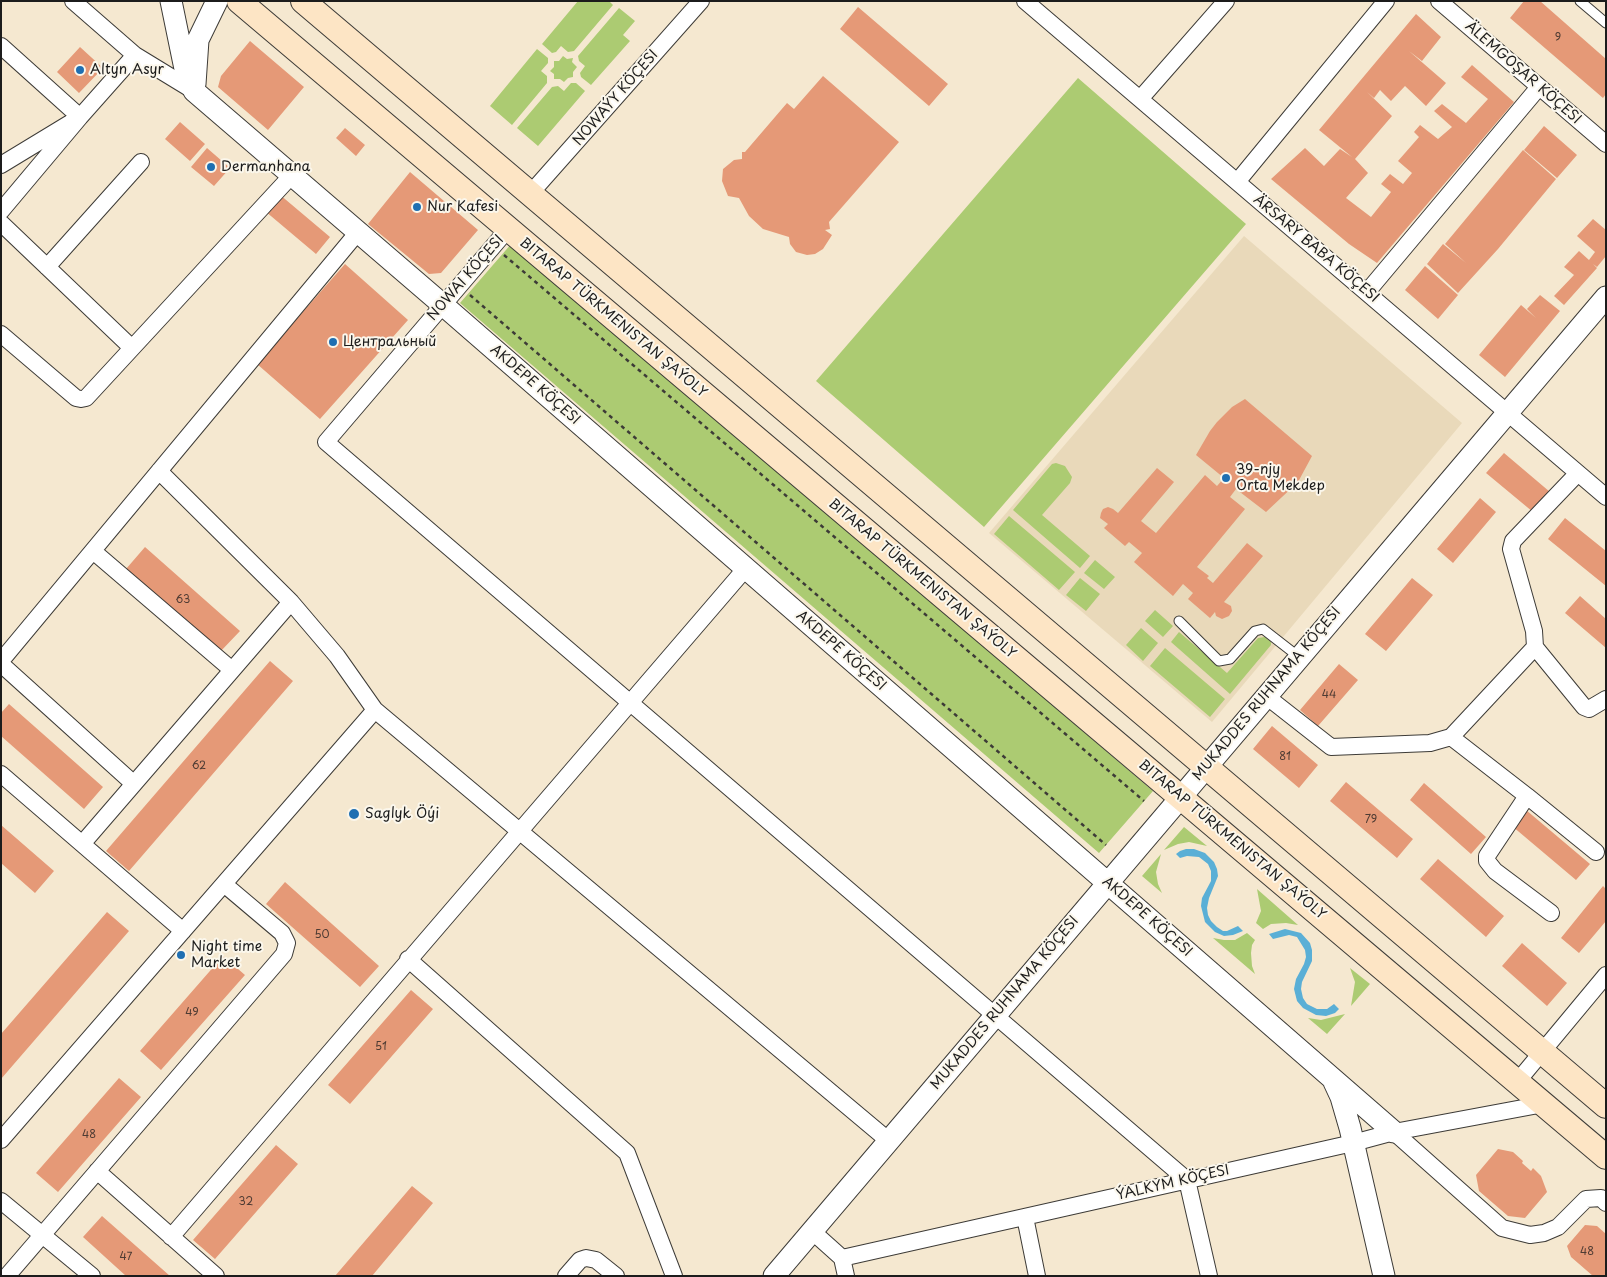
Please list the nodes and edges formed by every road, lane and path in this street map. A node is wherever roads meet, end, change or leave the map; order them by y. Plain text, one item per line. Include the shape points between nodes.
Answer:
1 (74, 1) edge
2 (171, 1) edge
3 (217, 1) edge
4 (239, 1) edge
5 (303, 1) edge
6 (701, 1) edge
7 (1025, 1) edge
8 (1226, 1) edge
9 (1386, 1) edge
10 (1439, 1) edge
11 (1580, 1) edge
12 (1606, 23) edge
13 (1, 46) edge
14 (136, 55) junction
15 (1539, 86) junction
16 (194, 91) junction
17 (1140, 99) junction
18 (80, 117) junction
19 (1605, 142) edge
20 (141, 162) dead end
21 (1, 165) edge
22 (292, 175) junction
23 (1237, 182) junction
24 (530, 194) junction
25 (1, 212) edge
26 (1, 223) edge
27 (358, 232) junction
28 (501, 238) junction
29 (47, 267) junction
30 (459, 286) junction
31 (1366, 292) junction
32 (1606, 297) edge
33 (443, 305) junction
34 (1, 334) edge
35 (132, 348) junction
36 (1508, 412) junction
37 (159, 471) junction
38 (1578, 473) junction
39 (1606, 497) edge
40 (92, 551) junction
41 (746, 568) junction
42 (291, 602) junction
43 (1179, 621) dead end
44 (1535, 646) junction
45 (1299, 657) junction
46 (1, 662) edge
47 (232, 670) junction
48 (1266, 696) junction
49 (1606, 699) edge
50 (631, 702) junction
51 (375, 710) junction
52 (1451, 737) junction
53 (1205, 767) junction
54 (1, 774) edge
55 (134, 784) junction
56 (1180, 796) junction
57 (1527, 796) junction
58 (1144, 801) dead end
59 (519, 831) junction
60 (82, 844) junction
61 (1106, 845) dead end
62 (1596, 852) dead end
63 (1108, 882) junction
64 (224, 884) junction
65 (1552, 912) dead end
66 (183, 931) junction
67 (408, 959) junction
68 (1606, 975) edge
69 (995, 1015) junction
70 (1542, 1052) junction
71 (1333, 1080) junction
72 (1517, 1082) junction
73 (1544, 1104) junction
74 (1606, 1106) edge
75 (1394, 1132) junction
76 (1, 1140) edge
77 (889, 1140) junction
78 (1353, 1143) junction
79 (1606, 1157) edge
80 (97, 1171) junction
81 (1187, 1180) junction
82 (1, 1201) edge
83 (1606, 1203) edge
84 (1025, 1217) junction
85 (813, 1232) junction
86 (42, 1234) junction
87 (170, 1236) junction
88 (842, 1258) junction
89 (7, 1276) edge
90 (92, 1276) edge
91 (216, 1276) edge
92 (566, 1276) edge
93 (616, 1276) edge
94 (674, 1276) edge
95 (774, 1276) edge
96 (846, 1276) edge
97 (1037, 1276) edge
98 (1209, 1276) edge
99 (1384, 1276) edge

1 - 14 street
2 - 16 street via 185,69
3 - 16 street via 198,40
4 - 28 main road, BITARAP TÜRKMENISTAN ŞAÝOLY
5 - 24 main road
6 - 24 street, NOWAÝY KÖÇESI
7 - 17 street, ÄRSARY BABA KÖÇESI
8 - 17 street
9 - 23 street
10 - 15 street, ÄLEMGOŞAR KÖÇESI
11 - 12 lane
13 - 18 street
14 - 16 street
14 - 18 street
15 - 19 street, ÄLEMGOŞAR KÖÇESI
15 - 31 street
16 - 22 street, AKDEPE KÖÇESI
17 - 23 street, ÄRSARY BABA KÖÇESI
18 - 21 street
18 - 25 street
20 - 29 street
22 - 27 street, AKDEPE KÖÇESI
22 - 35 street
23 - 31 street, ÄRSARY BABA KÖÇESI
24 - 53 main road
26 - 29 street
27 - 33 street, AKDEPE KÖÇESI
27 - 37 street
28 - 30 street, NOWAI KÖÇESI
28 - 56 main road, BITARAP TÜRKMENISTAN ŞAÝOLY
28 - 58 path
29 - 35 street
30 - 33 street, NOWAI KÖÇESI
30 - 61 path
31 - 36 street, ÄRSARY BABA KÖÇESI
32 - 36 street, MUKADDES RUHNAMA KÖÇESI
33 - 41 street, AKDEPE KÖÇESI
33 - 50 street, NOWAI KÖÇESI via 326,442
34 - 35 street via 80,399 86,398
36 - 38 street, ÄRSARY BABA KÖÇESI
36 - 45 street, MUKADDES RUHNAMA KÖÇESI
37 - 40 street
37 - 42 street
38 - 39 street, ÄRSARY BABA KÖÇESI
38 - 44 street via 1513,541 1511,549 1534,631
40 - 46 street
40 - 47 street
41 - 50 street
41 - 63 street, AKDEPE KÖÇESI
42 - 47 street
42 - 51 street via 338,656
43 - 45 lane via 1219,661 1230,660 1256,631 1262,629
44 - 49 street via 1584,707 1589,709
44 - 52 street
45 - 48 street, MUKADDES RUHNAMA KÖÇESI
46 - 55 street
47 - 55 street
48 - 52 street via 1331,746 1430,743
48 - 53 street, MUKADDES RUHNAMA KÖÇESI
50 - 59 street
50 - 69 street
51 - 59 street
51 - 64 street
52 - 57 street
53 - 56 street, MUKADDES RUHNAMA KÖÇESI
53 - 70 main road
54 - 60 street
55 - 60 street
56 - 63 street, MUKADDES RUHNAMA KÖÇESI
56 - 72 main road, BITARAP TÜRKMENISTAN ŞAÝOLY
57 - 62 street
57 - 65 street via 1487,861 1495,871
59 - 67 street
59 - 77 street
60 - 66 street
63 - 69 street, MUKADDES RUHNAMA KÖÇESI
63 - 71 street, AKDEPE KÖÇESI
64 - 66 street
64 - 80 street via 282,933 287,943 284,954
66 - 76 street
67 - 87 street
67 - 94 street via 628,1153
68 - 70 street
69 - 77 street, MUKADDES RUHNAMA KÖÇESI
69 - 81 street
70 - 72 street
70 - 74 main road
71 - 75 street
71 - 78 street, AKDEPE KÖÇESI
72 - 73 main road, BITARAP TÜRKMENISTAN ŞAÝOLY
73 - 75 street, ÝALKYM KÖÇESI
73 - 79 main road, BITARAP TÜRKMENISTAN ŞAÝOLY
75 - 78 street, ÝALKYM KÖÇESI
75 - 83 street via 1502,1228 1530,1234 1544,1233 1558,1227 1586,1199 1601,1198
77 - 85 street, MUKADDES RUHNAMA KÖÇESI
78 - 81 street, ÝALKYM KÖÇESI
78 - 99 street, AKDEPE KÖÇESI
80 - 86 street
80 - 87 street
81 - 84 street, ÝALKYM KÖÇESI
81 - 98 street
82 - 86 street
84 - 88 street, ÝALKYM KÖÇESI
84 - 97 street
85 - 88 street
85 - 95 street, MUKADDES RUHNAMA KÖÇESI
86 - 89 street
86 - 90 street
87 - 91 street
88 - 96 street
92 - 93 street via 580,1260 586,1258 596,1260

